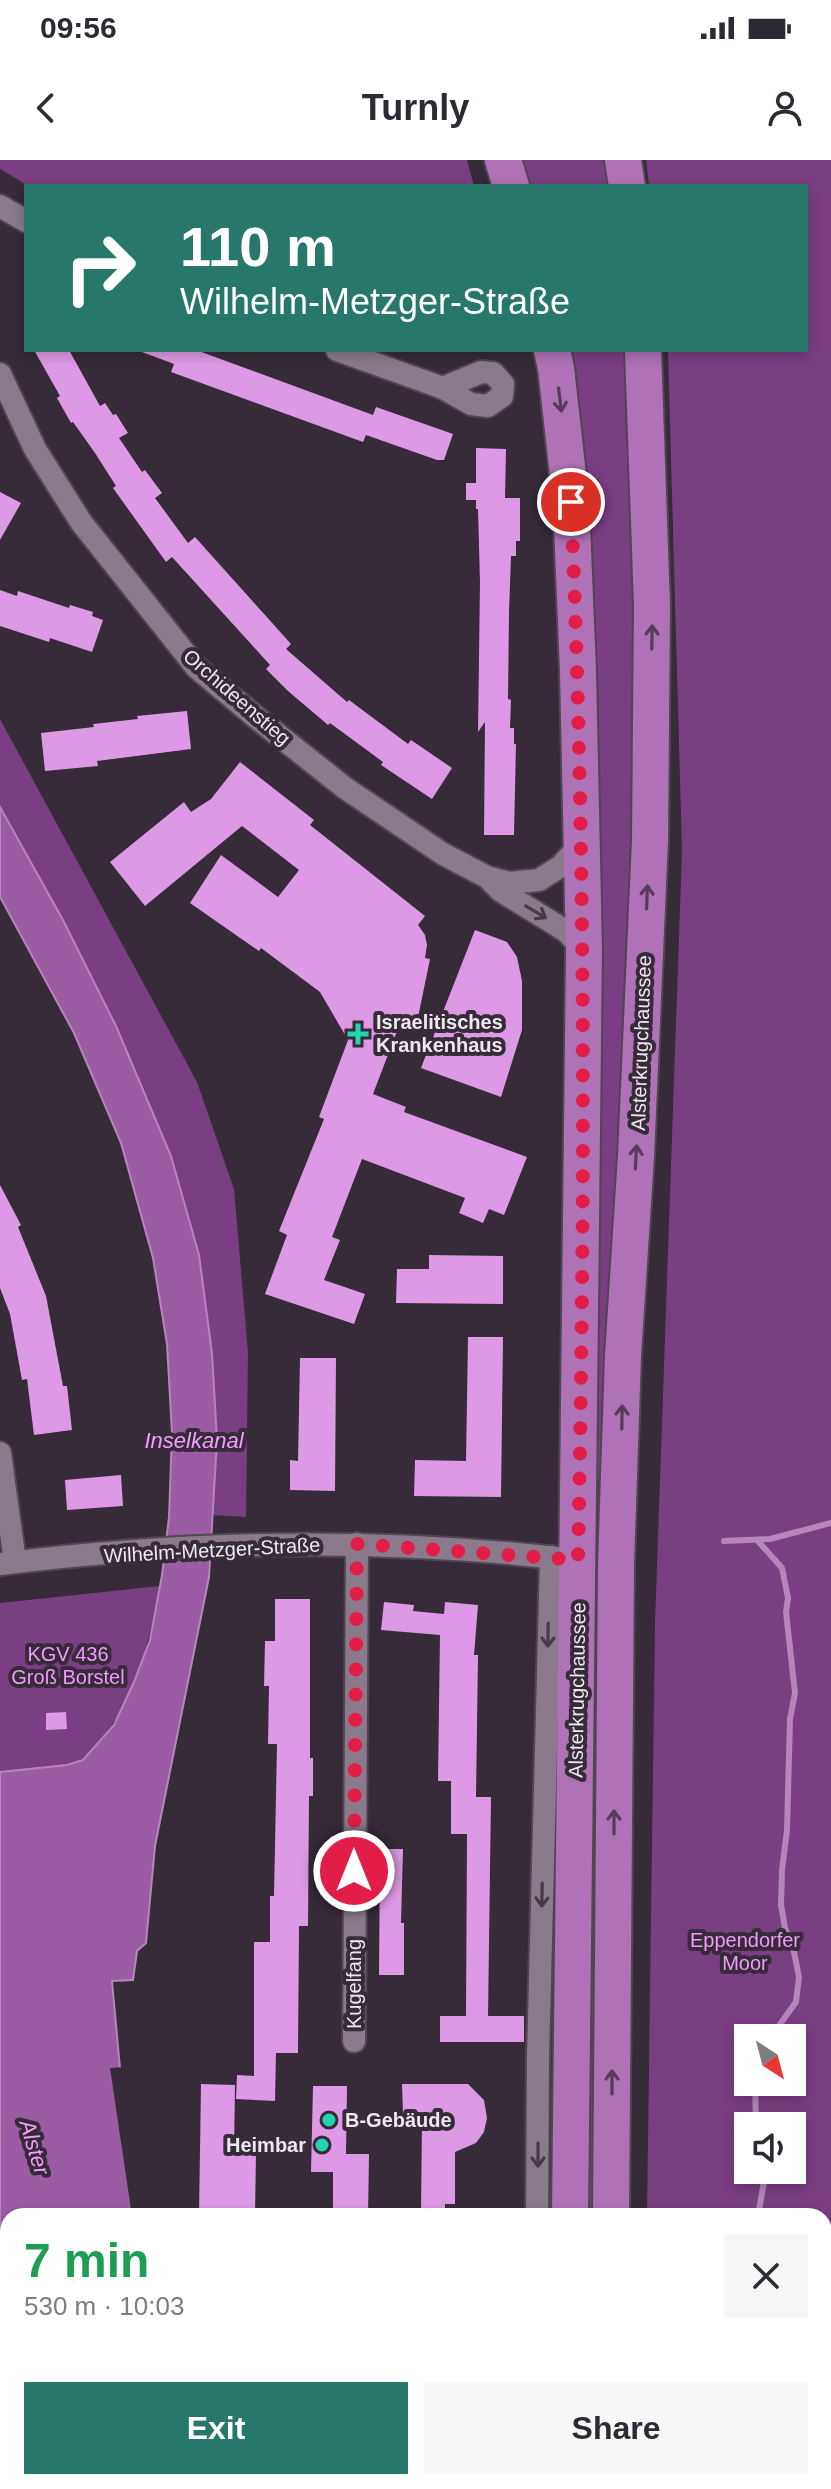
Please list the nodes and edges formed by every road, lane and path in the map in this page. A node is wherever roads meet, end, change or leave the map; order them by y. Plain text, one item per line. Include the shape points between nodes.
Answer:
1 (503, 160) edge
2 (623, 160) edge
3 (510, 184) edge
4 (627, 184) edge
5 (0, 206) edge
6 (24, 220) edge
7 (343, 352) edge
8 (552, 352) edge
9 (643, 352) edge
10 (0, 374) edge
11 (443, 388) dead end
12 (582, 843) junction
13 (487, 877) junction
14 (584, 950) junction
15 (0, 1453) edge
16 (357, 1544) junction
17 (564, 1559) junction
18 (7, 1563) edge
19 (616, 1565) junction
20 (354, 2041) dead end
21 (537, 2208) edge
22 (570, 2208) edge
23 (611, 2208) edge

1 - 3 main road
2 - 4 main road
5 - 6 street
7 - 11 street
8 -> 12 main road, Alsterkrugchaussee via 571,502
19 -> 9 main road, Alsterkrugchaussee via 650,840 652,606
10 - 13 street, Orchideenstieg via 35,449 81,522 196,667 345,788
12 - 13 street, Orchideenstieg via 539,880 509,883
12 - 14 main road, Alsterkrugchaussee
13 -> 14 street, Orchideenstieg via 566,931
14 - 17 main road, Alsterkrugchaussee
15 - 18 street
16 - 17 street, Wilhelm-Metzger-Straße
16 - 18 street, Wilhelm-Metzger-Straße via 227,1546
16 - 20 street, Kugelfang
17 - 19 street, Wilhelm-Metzger-Straße
17 -> 21 street, Alsterkrugchaussee via 538,2057
17 - 22 main road, Alsterkrugchaussee
23 -> 19 main road, Alsterkrugchaussee

